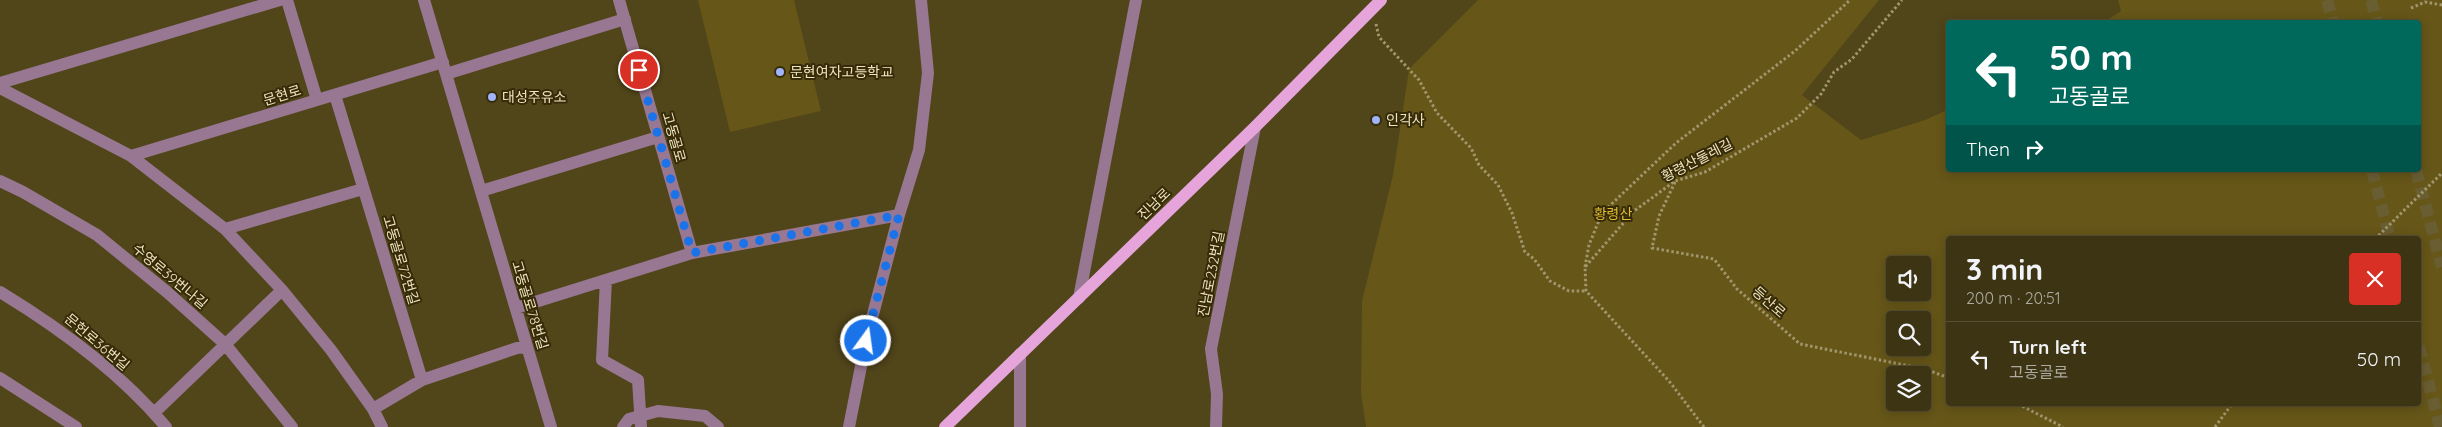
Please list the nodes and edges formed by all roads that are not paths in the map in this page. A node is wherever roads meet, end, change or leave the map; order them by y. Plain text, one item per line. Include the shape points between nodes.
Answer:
1 (280, 0) edge
2 (287, 0) edge
3 (424, 0) edge
4 (619, 0) edge
5 (922, 0) edge
6 (1136, 0) edge
7 (1377, 4) edge
8 (625, 19) junction
9 (445, 68) junction
10 (0, 83) edge
11 (0, 88) edge
12 (335, 95) junction
13 (317, 100) junction
14 (1255, 127) junction
15 (658, 137) junction
16 (131, 156) junction
17 (0, 181) edge
18 (363, 189) junction
19 (481, 191) junction
20 (899, 215) junction
21 (225, 229) junction
22 (692, 253) junction
23 (606, 280) junction
24 (282, 290) junction
25 (0, 292) edge
26 (1078, 298) junction
27 (516, 308) junction
28 (226, 344) junction
29 (527, 347) junction
30 (1020, 354) junction
31 (0, 378) edge
32 (422, 380) junction
33 (373, 409) junction
34 (154, 413) junction
35 (641, 421) edge
36 (76, 427) edge
37 (166, 427) edge
38 (292, 427) edge
39 (382, 427) edge
40 (551, 427) edge
41 (623, 427) edge
42 (718, 427) edge
43 (849, 427) edge
44 (945, 427) edge
45 (1020, 427) edge
46 (1216, 427) edge

1 - 10 street
2 - 13 street
3 - 9 street, 고동골로78번길
4 - 8 street, 고동골로
5 - 20 street via 928,73 926,92 919,150
6 - 26 street
7 - 14 main road, 진남로
8 - 9 street
8 - 15 street, 고동골로
9 - 12 street, 문현로
9 - 19 street, 고동골로78번길
11 - 16 street
12 - 13 street, 문현로
12 - 18 street, 고동골로72번길
13 - 16 street, 문현로
14 - 26 main road, 진남로
14 - 46 street, 진남로232번길 via 1211,348 1217,394
15 - 19 street
15 - 22 street, 고동골로
16 - 21 street
17 - 28 street, 수영로39번나길 via 96,235
18 - 21 street
18 - 32 street, 고동골로72번길
19 - 27 street, 고동골로78번길
20 - 22 street
20 - 43 street via 866,341
21 - 24 street
22 - 23 street
23 - 27 street
23 - 35 street via 602,360 638,380
24 - 28 street
24 - 33 street
25 - 34 street, 문헌로36번길 via 49,321 101,362
26 - 30 main road, 진남로
27 - 29 street, 고동골로78번길
28 - 34 street
28 - 38 street, 수영로39번나길
29 - 32 street
29 - 40 street, 고동골로78번길
30 - 44 main road, 진남로
30 - 45 street
31 - 36 street
32 - 33 street
33 - 39 street
34 - 37 street, 문헌로36번길
35 - 41 street via 629,419
35 - 42 street via 658,411 705,416

